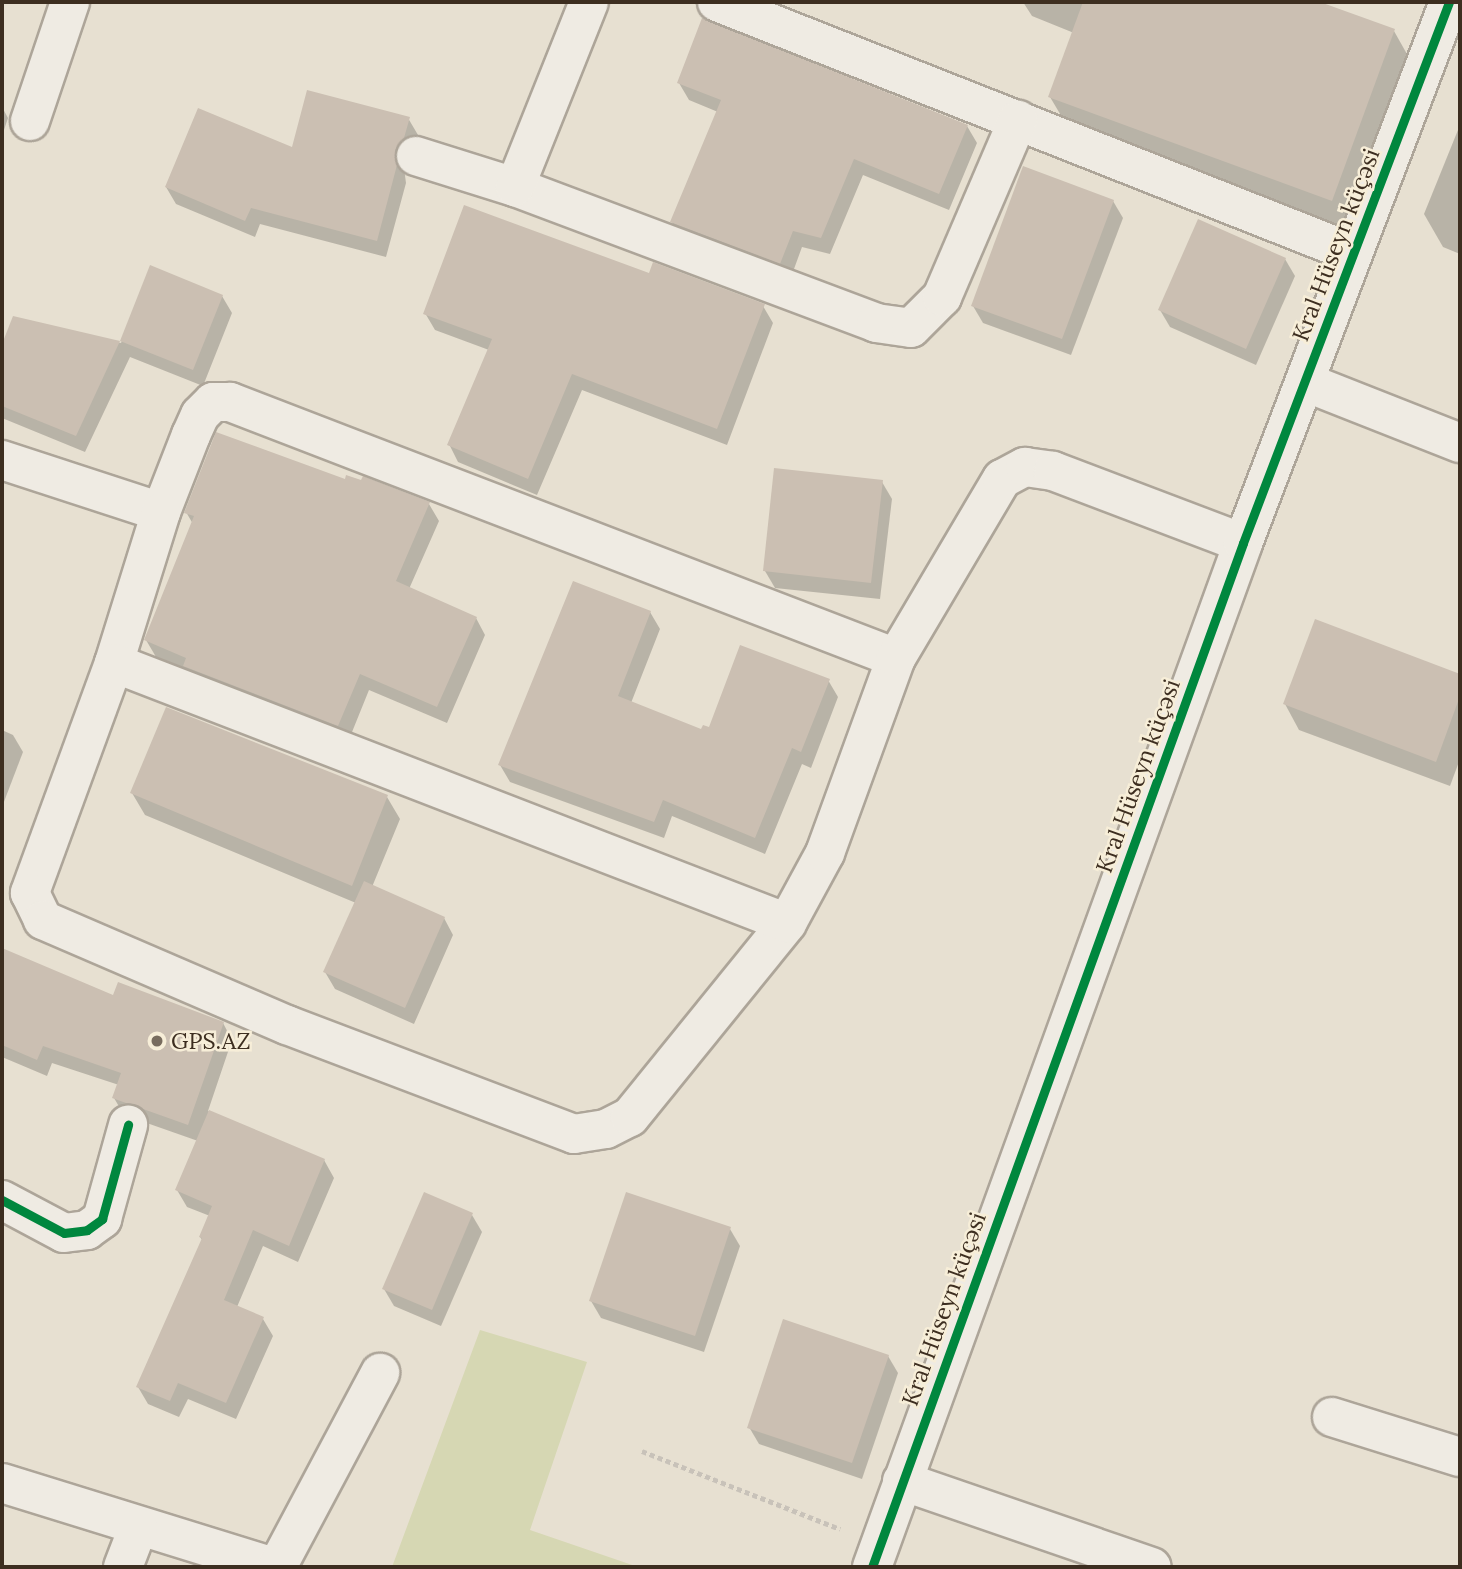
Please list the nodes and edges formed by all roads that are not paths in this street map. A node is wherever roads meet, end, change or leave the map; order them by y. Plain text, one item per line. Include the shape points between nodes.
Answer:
1 (70, 2) edge
2 (589, 2) edge
3 (717, 2) edge
4 (1449, 2) edge
5 (1018, 120) junction
6 (30, 121) dead end
7 (416, 156) dead end
8 (516, 187) junction
9 (1353, 253) junction
10 (1306, 382) junction
11 (1460, 443) edge
12 (2, 460) edge
13 (161, 512) junction
14 (1243, 543) junction
15 (896, 658) junction
16 (114, 663) junction
17 (788, 923) junction
18 (128, 1125) dead end
19 (2, 1200) edge
20 (380, 1373) dead end
21 (1332, 1417) dead end
22 (1460, 1457) edge
23 (902, 1481) junction
24 (2, 1483) edge
25 (138, 1528) junction
26 (876, 1556) edge
27 (122, 1567) edge
28 (275, 1567) edge
29 (1152, 1567) edge

1 - 6 street
2 - 8 street
3 - 5 street
4 - 9 street, Kral Hüseyn küçəsi
5 - 8 street via 942,297 911,328 876,323
5 - 9 street
7 - 8 street
9 - 10 street, Kral Hüseyn küçəsi
10 - 11 street
10 - 14 street, Kral Hüseyn küçəsi
12 - 13 street
13 - 15 street via 200,415 213,401 230,402
13 - 16 street
14 - 15 street via 1053,471 1025,467 1002,479
14 - 23 street, Kral Hüseyn küçəsi
15 - 17 street via 825,853
16 - 17 street
16 - 17 street via 30,893 43,920 287,1025 574,1134 606,1129 630,1117
18 - 19 street via 102,1219 87,1230 64,1233
20 - 28 street
21 - 22 street
23 - 26 street, Kral Hüseyn küçəsi
23 - 29 street
24 - 25 street
25 - 27 street
25 - 28 street

